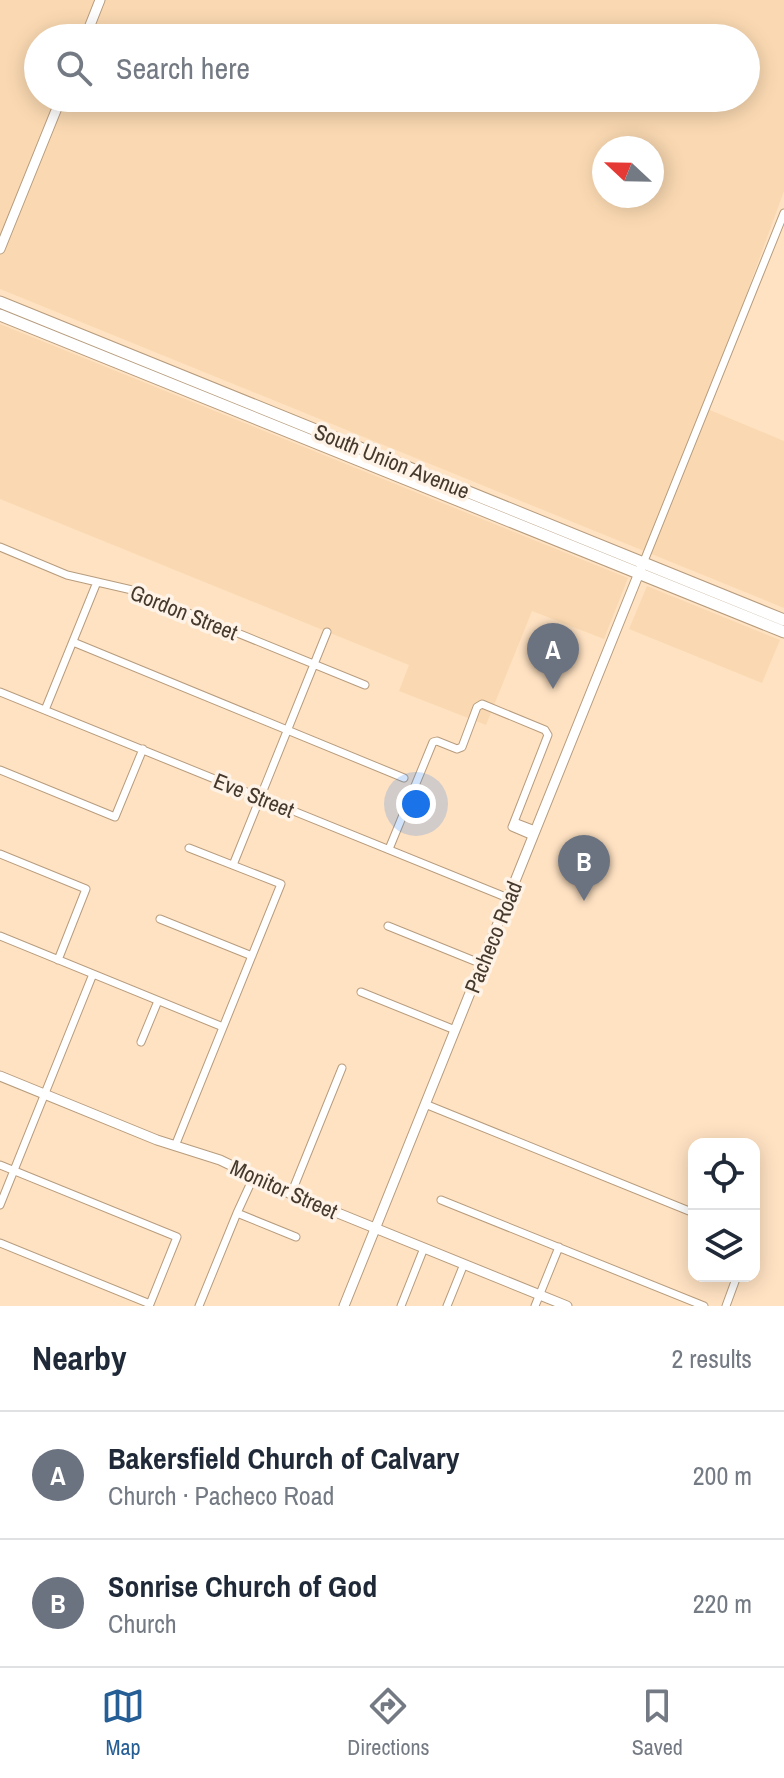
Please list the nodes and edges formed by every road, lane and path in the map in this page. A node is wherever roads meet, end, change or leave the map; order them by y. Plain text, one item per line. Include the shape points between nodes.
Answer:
1 (100, 0) edge
2 (91, 24) edge
3 (55, 112) edge
4 (784, 213) edge
5 (774, 238) junction
6 (784, 242) edge
7 (0, 249) edge
8 (0, 302) edge
9 (0, 315) edge
10 (71, 343) junction
11 (127, 354) junction
12 (162, 380) junction
13 (218, 391) junction
14 (251, 416) junction
15 (306, 426) junction
16 (342, 453) junction
17 (396, 463) junction
18 (0, 547) edge
19 (641, 568) junction
20 (97, 582) junction
21 (784, 626) edge
22 (327, 632) dead end
23 (73, 642) junction
24 (314, 664) junction
25 (365, 685) dead end
26 (0, 692) edge
27 (45, 710) junction
28 (288, 729) junction
29 (143, 749) junction
30 (0, 770) edge
31 (404, 778) dead end
32 (260, 797) junction
33 (534, 833) junction
34 (189, 848) dead end
35 (389, 849) junction
36 (0, 854) edge
37 (233, 865) junction
38 (508, 898) junction
39 (160, 919) dead end
40 (388, 926) dead end
41 (0, 936) edge
42 (252, 956) junction
43 (58, 960) junction
44 (482, 964) junction
45 (93, 974) junction
46 (361, 992) dead end
47 (158, 1001) junction
48 (223, 1027) junction
49 (455, 1030) junction
50 (141, 1042) dead end
51 (342, 1068) dead end
52 (0, 1076) edge
53 (44, 1094) junction
54 (425, 1104) junction
55 (175, 1146) junction
56 (0, 1165) edge
57 (14, 1171) junction
58 (254, 1176) junction
59 (291, 1194) junction
60 (441, 1200) dead end
61 (0, 1205) edge
62 (688, 1211) edge
63 (237, 1213) junction
64 (375, 1228) junction
65 (296, 1237) dead end
66 (0, 1243) edge
67 (559, 1247) junction
68 (424, 1248) junction
69 (464, 1264) junction
70 (735, 1282) edge
71 (540, 1295) junction
72 (199, 1306) edge
73 (344, 1306) edge
74 (401, 1306) edge
75 (447, 1306) edge
76 (535, 1306) edge
77 (567, 1306) edge
78 (704, 1306) edge
79 (726, 1306) edge

1 - 2 street
3 - 7 street
4 - 5 street
5 - 6 street
5 - 19 street
8 - 11 main road, South Union Avenue
9 - 10 main road, South Union Avenue
10 - 11 main road via 87,343 121,358
10 - 12 main road, South Union Avenue
11 - 13 main road, South Union Avenue
12 - 13 main road via 166,376 207,393
12 - 14 main road, South Union Avenue
13 - 15 main road, South Union Avenue
14 - 15 main road via 263,415 302,431
14 - 16 main road, South Union Avenue
15 - 17 main road, South Union Avenue
16 - 17 main road via 346,449 386,465
16 - 19 main road, South Union Avenue
17 - 19 main road, South Union Avenue
18 - 20 street, Gordon Street
19 - 21 main road, South Union Avenue
19 - 21 main road, South Union Avenue via 735,612
19 - 33 street, Pacheco Road
20 - 23 street
20 - 24 street, Gordon Street via 132,590
22 - 24 street
23 - 27 street
23 - 28 street
24 - 25 street, Gordon Street
24 - 28 street
26 - 27 street, Eve Street
27 - 29 street, Eve Street
28 - 31 street
28 - 32 street
29 - 30 street via 115,817
29 - 32 street, Eve Street
32 - 35 street, Eve Street
32 - 37 street
33 - 35 street via 514,822 548,735 482,704 462,747 433,742
33 - 38 street, Pacheco Road
34 - 37 street
35 - 38 street, Eve Street
36 - 43 street via 86,889
37 - 42 street via 281,884
38 - 44 street, Pacheco Road
39 - 42 street
40 - 44 street
41 - 43 street
42 - 48 street
43 - 45 street
44 - 49 street, Pacheco Road
45 - 47 street
45 - 53 street
46 - 49 street
47 - 48 street
47 - 50 street
48 - 55 street
49 - 54 street, Pacheco Road
51 - 59 street
52 - 53 street, Monitor Street
53 - 55 street, Monitor Street
53 - 57 street
54 - 62 street
54 - 64 street, Pacheco Road
55 - 58 street, Monitor Street
56 - 57 street
57 - 61 street
57 - 66 street via 177,1237 150,1304
58 - 59 street, Monitor Street
58 - 63 street
59 - 64 street, Monitor Street
60 - 67 street
63 - 65 street
63 - 72 street
64 - 68 street, Monitor Street
64 - 73 street, Pacheco Road
67 - 71 street
67 - 78 street
68 - 69 street, Monitor Street
68 - 74 street
69 - 71 street, Monitor Street
69 - 75 street
70 - 79 street
71 - 76 street
71 - 77 street, Monitor Street

